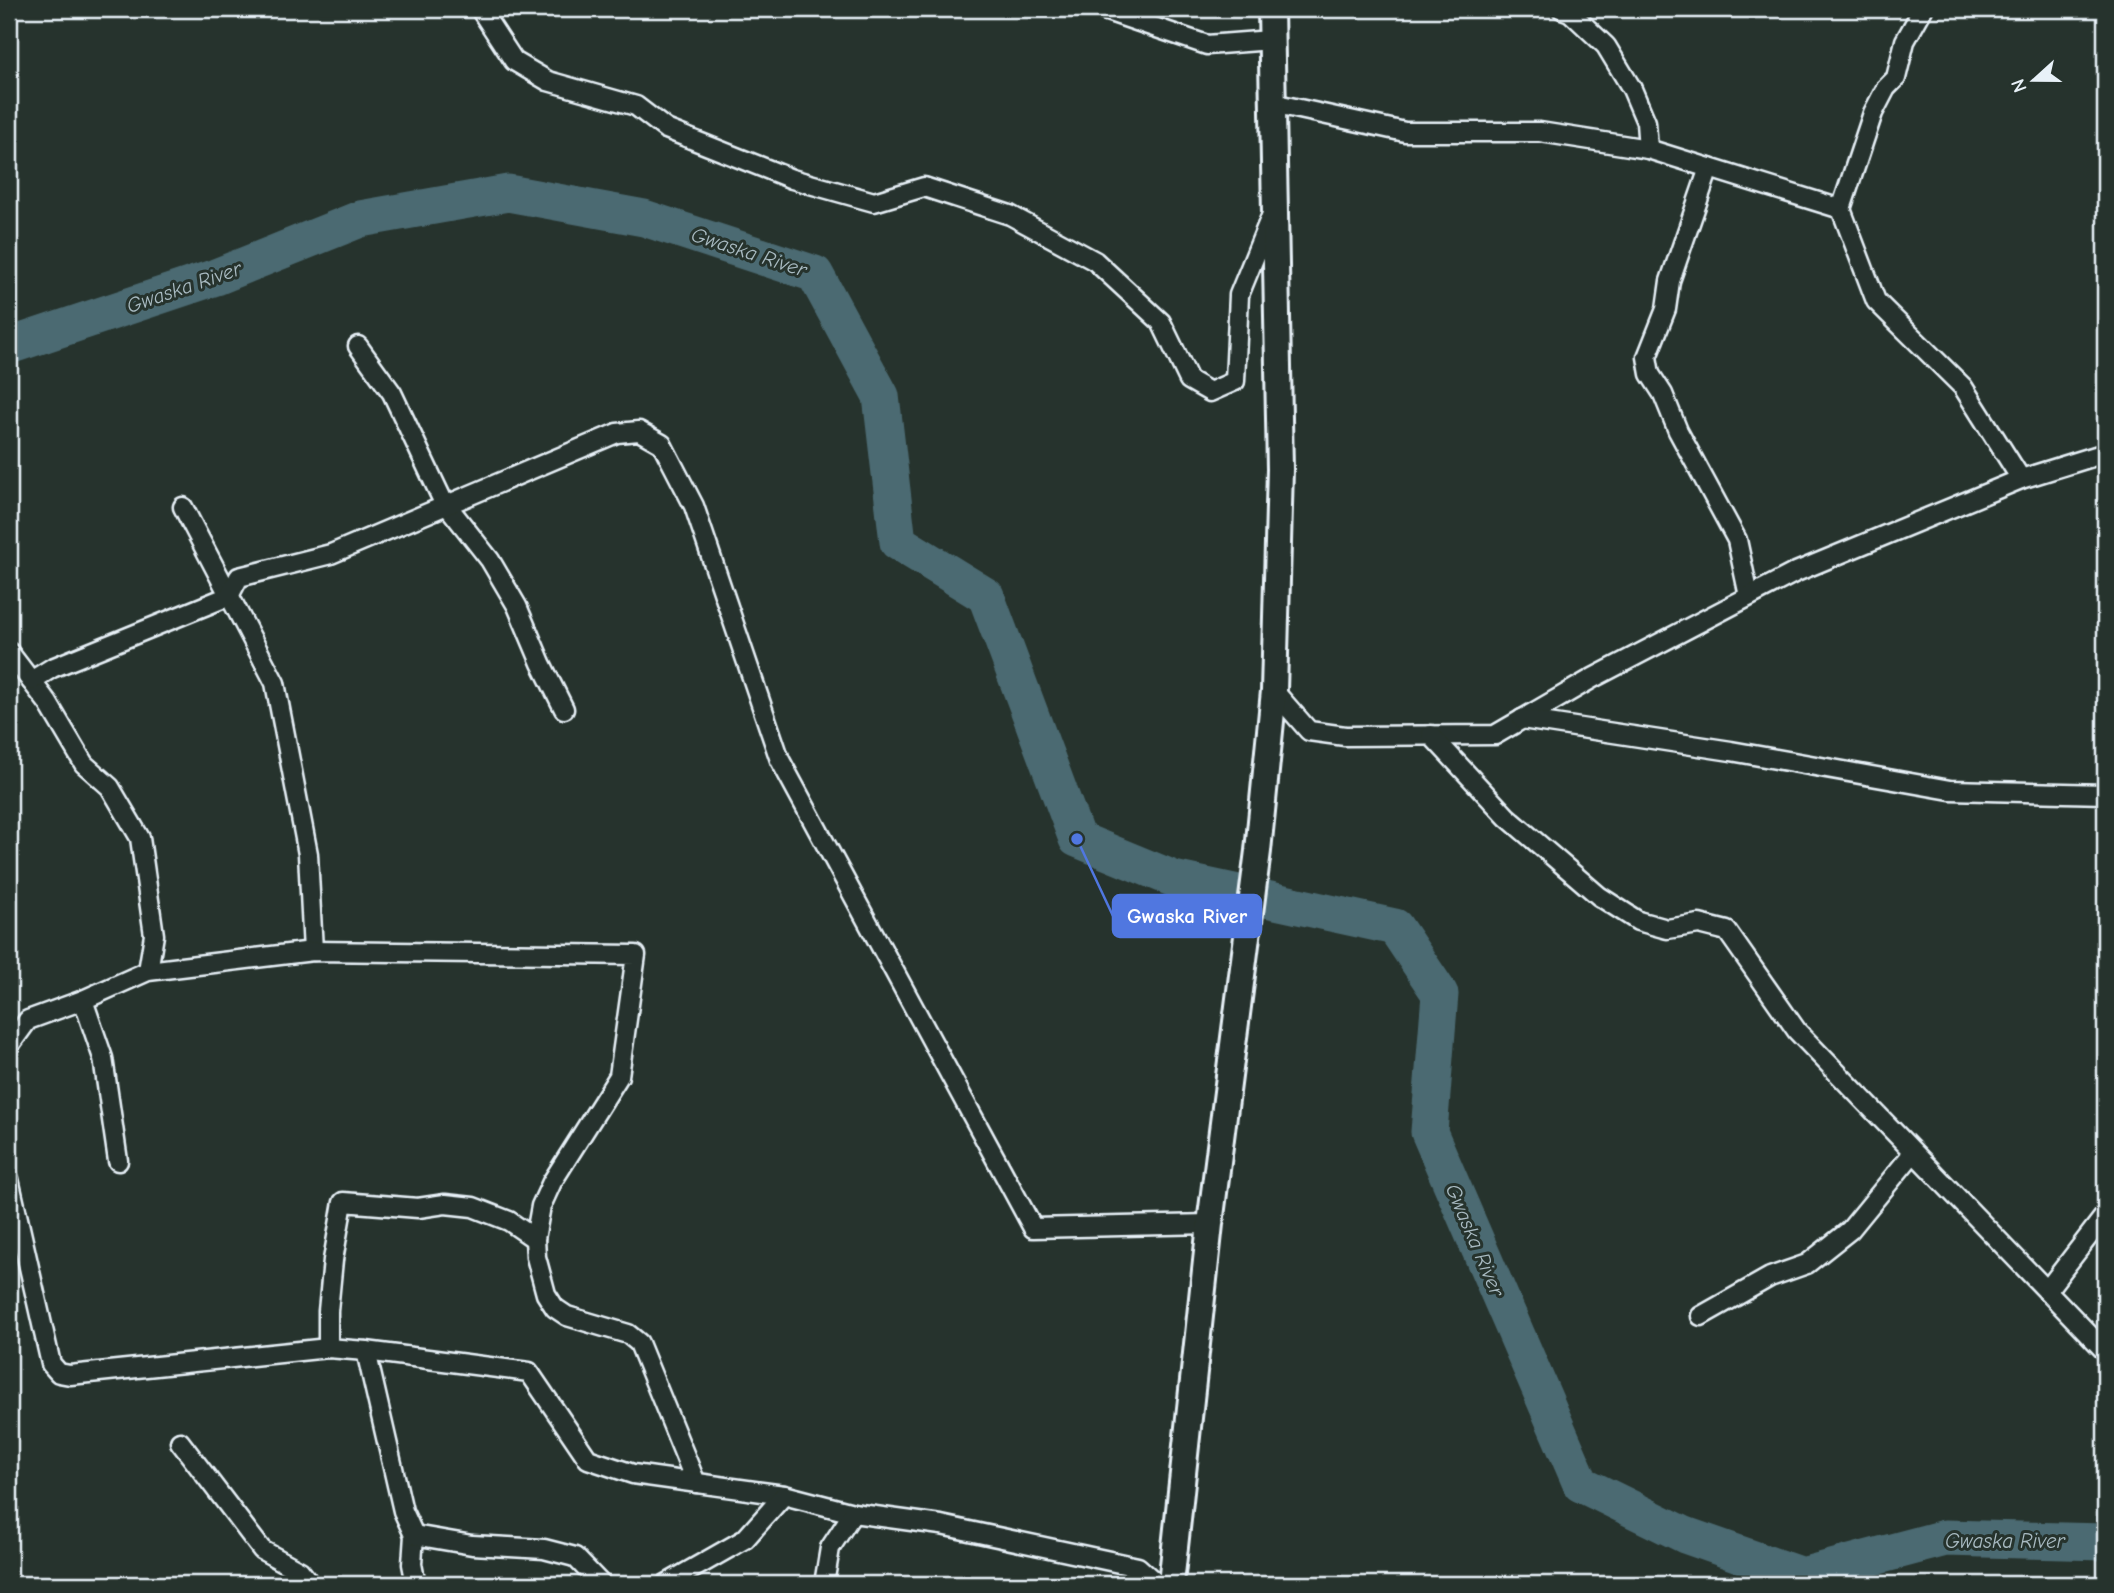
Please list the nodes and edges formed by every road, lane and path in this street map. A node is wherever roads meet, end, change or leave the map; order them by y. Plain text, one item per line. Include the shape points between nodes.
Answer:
1 (480, 9) edge
2 (1101, 9) edge
3 (1271, 9) edge
4 (1562, 9) edge
5 (1923, 9) edge
6 (1271, 40) junction
7 (1272, 103) junction
8 (1648, 149) junction
9 (1709, 168) junction
10 (1841, 209) junction
11 (1274, 211) junction
12 (358, 346) dead end
13 (2105, 453) edge
14 (2021, 479) junction
15 (448, 505) junction
16 (183, 507) dead end
17 (229, 596) junction
18 (1749, 596) junction
19 (9, 652) edge
20 (31, 681) junction
21 (1274, 691) junction
22 (564, 709) dead end
23 (1522, 719) junction
24 (1432, 735) junction
25 (2105, 794) edge
26 (313, 951) junction
27 (148, 971) junction
28 (83, 1000) junction
29 (11, 1039) edge
30 (1913, 1153) junction
31 (118, 1161) dead end
32 (9, 1179) edge
33 (2105, 1215) edge
34 (1210, 1224) junction
35 (534, 1239) junction
36 (2048, 1289) junction
37 (1701, 1315) dead end
38 (328, 1348) junction
39 (366, 1351) junction
40 (2105, 1351) edge
41 (180, 1442) dead end
42 (696, 1483) junction
43 (784, 1495) junction
44 (853, 1513) junction
45 (414, 1535) junction
46 (310, 1584) edge
47 (416, 1584) edge
48 (601, 1584) edge
49 (666, 1584) edge
50 (824, 1584) edge
51 (1157, 1584) edge
52 (1171, 1584) edge

1 - 11 street via 514,61 548,81 636,106 666,129 792,179 874,202 924,187 1010,215 1096,261 1161,321 1189,380 1210,392 1235,381 1239,295
2 - 6 street via 1207,45
3 - 6 main road
4 - 8 street via 1606,46 1646,122
5 - 10 street via 1905,41 1896,78 1873,113
6 - 7 main road
7 - 8 street via 1405,132 1540,132
7 - 11 main road
8 - 9 street
9 - 10 street
9 - 18 street via 1647,357 1650,374 1678,432 1737,540
10 - 14 street via 1875,301 1963,387
11 - 21 main road via 1280,469
12 - 15 street via 392,393 426,469
13 - 14 street
14 - 18 street
15 - 17 street via 331,554 239,577
15 - 22 street via 490,560 517,606
15 - 34 street via 617,433 639,431 662,444 694,506 780,760 1034,1227
16 - 17 street
17 - 20 street via 52,668
17 - 26 street via 275,683 308,854
18 - 23 street
19 - 20 street
20 - 27 street via 83,764 110,787 140,838 154,935
21 - 24 street via 1309,731 1345,736
21 - 34 main road
23 - 24 street via 1494,735
23 - 25 street via 1950,790
24 - 30 street via 1507,817 1599,896 1638,921 1667,929 1699,925 1727,931 1797,1031
26 - 27 street
26 - 35 street via 636,955 619,1076 552,1182
27 - 28 street
28 - 29 street via 28,1020
28 - 31 street via 103,1058
30 - 36 street
30 - 37 street via 1850,1230 1807,1264 1770,1277
32 - 38 street via 51,1364 59,1373
33 - 36 street
34 - 52 main road
35 - 38 street via 509,1221 473,1207 343,1202 328,1311
35 - 42 street via 546,1294 555,1307 567,1316 628,1334 639,1343
36 - 40 street
38 - 39 street
39 - 42 street via 530,1371 587,1459 633,1474
39 - 45 street via 403,1511
41 - 46 street via 262,1550 300,1571
42 - 43 street
43 - 44 street
43 - 49 street via 745,1539
44 - 50 street via 830,1548
44 - 51 street via 941,1525 1138,1567
45 - 47 street
45 - 48 street via 472,1545 544,1549 575,1557

